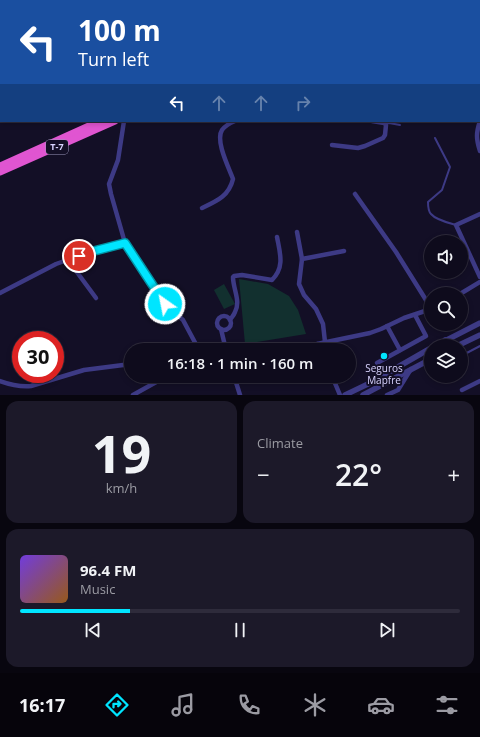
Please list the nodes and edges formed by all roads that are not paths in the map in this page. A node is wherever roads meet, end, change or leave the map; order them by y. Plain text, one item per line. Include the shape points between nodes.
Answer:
1 (98, 122) edge
2 (113, 122) edge
3 (124, 122) edge
4 (233, 122) edge
5 (382, 122) edge
6 (480, 122) edge
7 (386, 124) junction
8 (400, 124) dead end
9 (435, 138) dead end
10 (332, 145) dead end
11 (480, 151) edge
12 (0, 166) edge
13 (0, 172) edge
14 (355, 194) dead end
15 (202, 208) dead end
16 (480, 214) edge
17 (456, 225) junction
18 (297, 232) dead end
19 (277, 237) dead end
20 (125, 243) junction
21 (344, 251) dead end
22 (68, 260) junction
23 (302, 260) junction
24 (480, 277) edge
25 (480, 282) edge
26 (468, 289) edge
27 (0, 293) edge
28 (424, 297) edge
29 (96, 298) dead end
30 (424, 311) edge
31 (415, 315) junction
32 (230, 320) junction
33 (480, 323) edge
34 (387, 326) junction
35 (222, 329) junction
36 (480, 335) edge
37 (447, 339) edge
38 (468, 341) edge
39 (325, 342) junction
40 (195, 343) edge
41 (225, 343) edge
42 (321, 343) edge
43 (480, 346) edge
44 (400, 350) junction
45 (424, 352) edge
46 (468, 352) edge
47 (376, 363) dead end
48 (424, 363) edge
49 (124, 365) edge
50 (412, 369) junction
51 (0, 381) edge
52 (480, 381) edge
53 (154, 383) edge
54 (236, 383) edge
55 (335, 383) edge
56 (462, 390) dead end
57 (133, 395) edge
58 (240, 395) edge
59 (340, 395) edge
60 (345, 395) edge
61 (363, 395) edge
62 (387, 395) edge

1 - 12 highway, T-7
2 - 13 highway, T-7
3 - 20 street via 118,160 109,184
4 - 15 street via 222,131 220,140 233,179 232,185 224,196
5 - 7 street
6 - 11 street via 477,141
7 - 8 lane
7 - 10 street via 384,137 365,146 358,148
9 - 17 lane via 450,167 442,190 428,202 428,208 431,215
14 - 28 street
16 - 17 street
17 - 24 street
18 - 23 street
19 - 32 street via 281,262 277,276 272,280 234,276 238,304
20 - 22 street
20 - 40 street via 165,304 183,320
21 - 23 street
22 - 27 street
22 - 29 street
23 - 39 street via 299,284 304,296 316,309
25 - 26 street
30 - 31 street
31 - 34 street
31 - 44 street via 426,336
32 - 35 street via 228,328
32 - 35 street via 224,316 220,318 217,324
33 - 37 street
34 - 39 street via 370,333
34 - 44 street
35 - 41 street
36 - 38 street
39 - 42 street
43 - 46 lane
44 - 47 street
45 - 60 street
48 - 50 street
49 - 51 street via 84,370 31,386 13,386
50 - 61 street
50 - 62 street via 398,390
52 - 56 street
53 - 57 street
54 - 58 street
55 - 59 street

